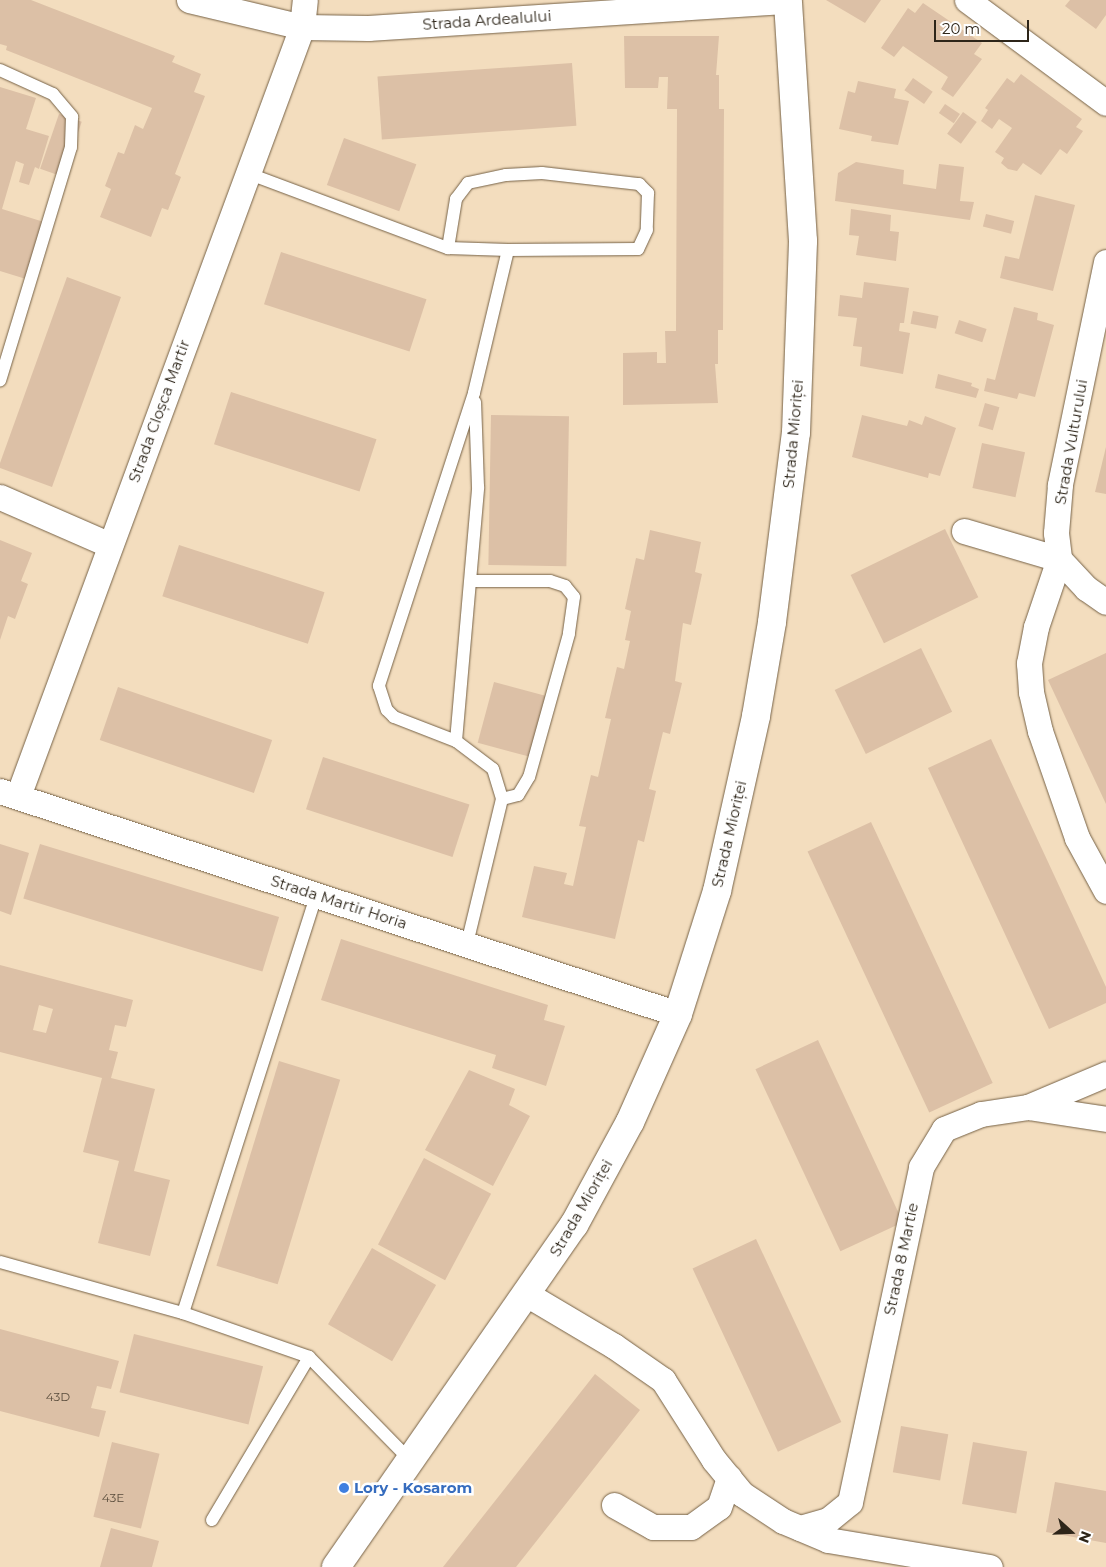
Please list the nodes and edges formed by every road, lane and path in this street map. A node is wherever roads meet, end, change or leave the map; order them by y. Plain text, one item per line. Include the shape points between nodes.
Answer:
1 (189, 0) edge
2 (305, 0) edge
3 (788, 0) edge
4 (967, 0) edge
5 (302, 27) junction
6 (0, 70) edge
7 (1106, 103) edge
8 (247, 173) junction
9 (448, 248) junction
10 (508, 250) junction
11 (1106, 262) edge
12 (0, 380) edge
13 (474, 393) junction
14 (0, 497) edge
15 (964, 531) dead end
16 (110, 545) junction
17 (1059, 559) junction
18 (472, 581) junction
19 (1106, 602) edge
20 (456, 741) junction
21 (9, 793) edge
22 (502, 799) junction
23 (1106, 891) edge
24 (316, 895) junction
25 (467, 944) junction
26 (678, 1014) junction
27 (1106, 1074) edge
28 (1028, 1107) junction
29 (1106, 1119) edge
30 (0, 1262) edge
31 (528, 1295) junction
32 (184, 1313) junction
33 (309, 1357) junction
34 (411, 1461) junction
35 (729, 1478) junction
36 (614, 1505) dead end
37 (212, 1520) dead end
38 (800, 1528) junction
39 (336, 1567) edge
40 (990, 1567) edge

1 - 5 street, Strada Ardealului
2 - 5 street, Strada Cloșca Martir
3 - 5 street, Strada Ardealului via 368,28
3 - 26 main road, Strada Mioriței via 803,241 796,433 772,622 756,716 717,891
4 - 7 street
5 - 8 street, Strada Cloșca Martir
6 - 12 lane via 53,94 72,118 71,147
8 - 9 lane
8 - 16 street, Strada Cloșca Martir
9 - 10 lane
9 - 10 lane via 456,199 468,183 506,175 542,173 638,184 648,193 647,230 638,249
10 - 13 lane
11 - 17 street, Strada Vulturului via 1060,485 1056,533
13 - 18 lane via 478,487
13 - 20 lane via 379,686 387,710 394,717
14 - 16 street
15 - 17 street
16 - 21 street, Strada Cloșca Martir
17 - 19 street via 1086,588
17 - 23 street via 1036,628 1029,663 1030,692 1077,838
18 - 20 lane
18 - 22 lane via 550,581 565,586 574,597 568,634 529,777 518,795
20 - 22 lane via 493,768
21 - 24 street, Strada Martir Horia
22 - 25 lane
24 - 25 street, Strada Martir Horia
24 - 32 lane
25 - 26 street, Strada Martir Horia
26 - 31 main road, Strada Mioriței via 630,1122 574,1225
27 - 28 street
28 - 29 street, Strada 8 Martie
28 - 38 street, Strada 8 Martie via 981,1114 944,1129 921,1167 850,1502 828,1520
30 - 32 lane
31 - 34 main road, Strada Mioriței
31 - 35 street via 614,1346 663,1380
32 - 33 lane
33 - 34 lane
33 - 37 lane
34 - 39 main road, Strada Mioriței
35 - 36 street via 719,1507 691,1526 653,1527
35 - 38 street via 742,1494
38 - 40 street via 828,1540

